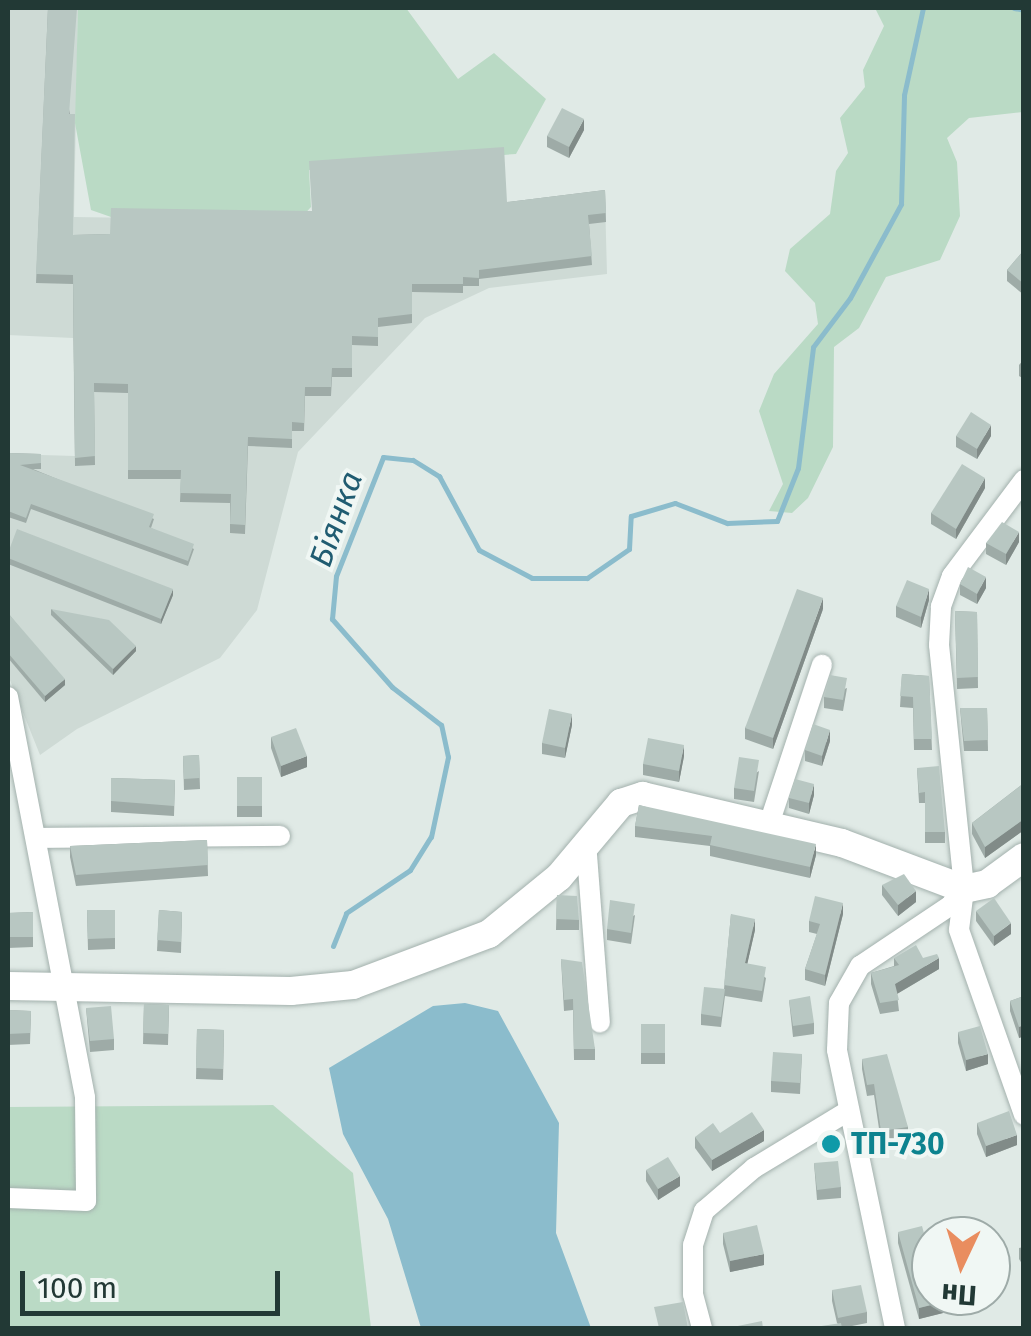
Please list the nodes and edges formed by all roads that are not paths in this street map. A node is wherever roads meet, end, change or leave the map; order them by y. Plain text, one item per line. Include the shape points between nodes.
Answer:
1 (1024, 480) edge
2 (822, 665) dead end
3 (8, 696) edge
4 (13, 738) edge
5 (769, 824) junction
6 (280, 836) dead end
7 (39, 838) junction
8 (586, 840) junction
9 (1024, 858) edge
10 (964, 889) junction
11 (8, 986) edge
12 (65, 987) junction
13 (600, 1022) dead end
14 (848, 1111) junction
15 (1024, 1115) edge
16 (8, 1198) edge
17 (702, 1328) edge
18 (894, 1328) edge

1 - 10 street via 952,576 941,606 939,645
2 - 5 street
3 - 4 street
4 - 7 street
5 - 8 street via 643,796 621,803
5 - 10 street
6 - 7 street
7 - 12 street
8 - 12 street via 559,878 489,934 353,984 291,991
8 - 13 street
9 - 10 street via 986,884
10 - 14 street via 951,905 860,966 839,1003 837,1050
10 - 15 street via 959,930
11 - 12 street
12 - 16 street via 85,1098 86,1201
14 - 17 street via 754,1168 704,1211 693,1245 692,1294
14 - 18 street

